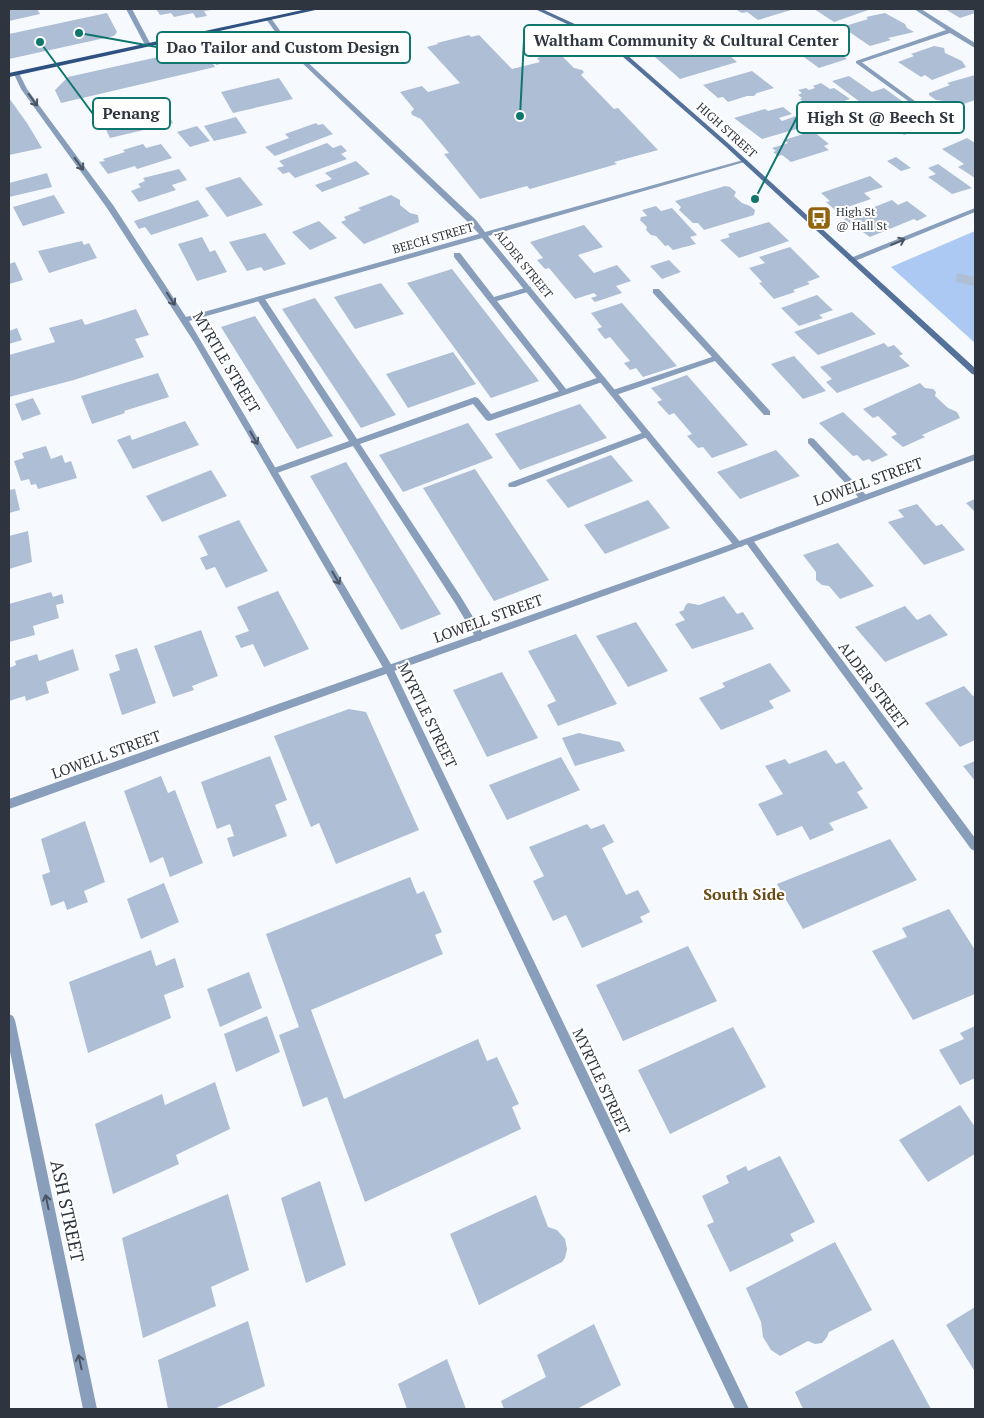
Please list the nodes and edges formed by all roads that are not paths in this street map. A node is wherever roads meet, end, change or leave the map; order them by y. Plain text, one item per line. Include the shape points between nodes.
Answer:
1 (129, 9) edge
2 (316, 9) edge
3 (538, 9) edge
4 (917, 9) edge
5 (269, 19) junction
6 (951, 30) junction
7 (148, 45) junction
8 (975, 46) edge
9 (13, 74) edge
10 (928, 112) dead end
11 (745, 161) junction
12 (975, 210) edge
13 (483, 235) junction
14 (457, 255) dead end
15 (852, 259) junction
16 (528, 289) junction
17 (656, 291) dead end
18 (260, 298) junction
19 (492, 300) junction
20 (184, 320) junction
21 (717, 358) junction
22 (975, 372) edge
23 (602, 379) junction
24 (564, 392) junction
25 (614, 393) junction
26 (767, 413) dead end
27 (647, 434) junction
28 (811, 441) dead end
29 (355, 443) junction
30 (975, 457) edge
31 (274, 471) junction
32 (512, 485) dead end
33 (864, 498) junction
34 (749, 541) junction
35 (738, 545) junction
36 (480, 637) junction
37 (389, 669) junction
38 (9, 804) edge
39 (975, 846) edge
40 (9, 1020) edge
41 (90, 1409) edge
42 (742, 1409) edge

1 - 7 street
2 - 5 main road
3 - 11 main road, HIGH STREET via 609,42
4 - 6 street
5 - 7 main road
5 - 13 street, ALDER STREET via 299,57 463,212
6 - 8 street
6 - 10 street via 858,62
7 - 9 main road
9 -> 20 street, MYRTLE STREET via 103,196
11 - 13 street, BEECH STREET
11 - 15 main road, HIGH STREET
15 -> 12 street
13 - 16 street, ALDER STREET
13 - 18 street, BEECH STREET
14 - 19 street
15 - 22 main road, HIGH STREET
16 - 19 street
16 - 23 street, ALDER STREET
17 - 21 street
18 - 20 street, BEECH STREET
18 - 29 street
19 - 24 street
20 -> 31 street, MYRTLE STREET
21 - 25 street
21 - 26 street
23 - 24 street
23 - 25 street, ALDER STREET
24 - 29 street via 489,418 475,400
25 - 27 street, ALDER STREET
27 - 32 street
27 - 35 street, ALDER STREET
28 - 33 street
29 - 31 street
29 - 36 street
30 - 33 street, LOWELL STREET
31 -> 37 street, MYRTLE STREET
33 - 34 street, LOWELL STREET
34 - 35 street, LOWELL STREET
34 - 39 street, ALDER STREET
35 - 36 street, LOWELL STREET
36 - 37 street, LOWELL STREET
37 - 38 street, LOWELL STREET
37 - 42 street, MYRTLE STREET
41 -> 40 street, ASH STREET

